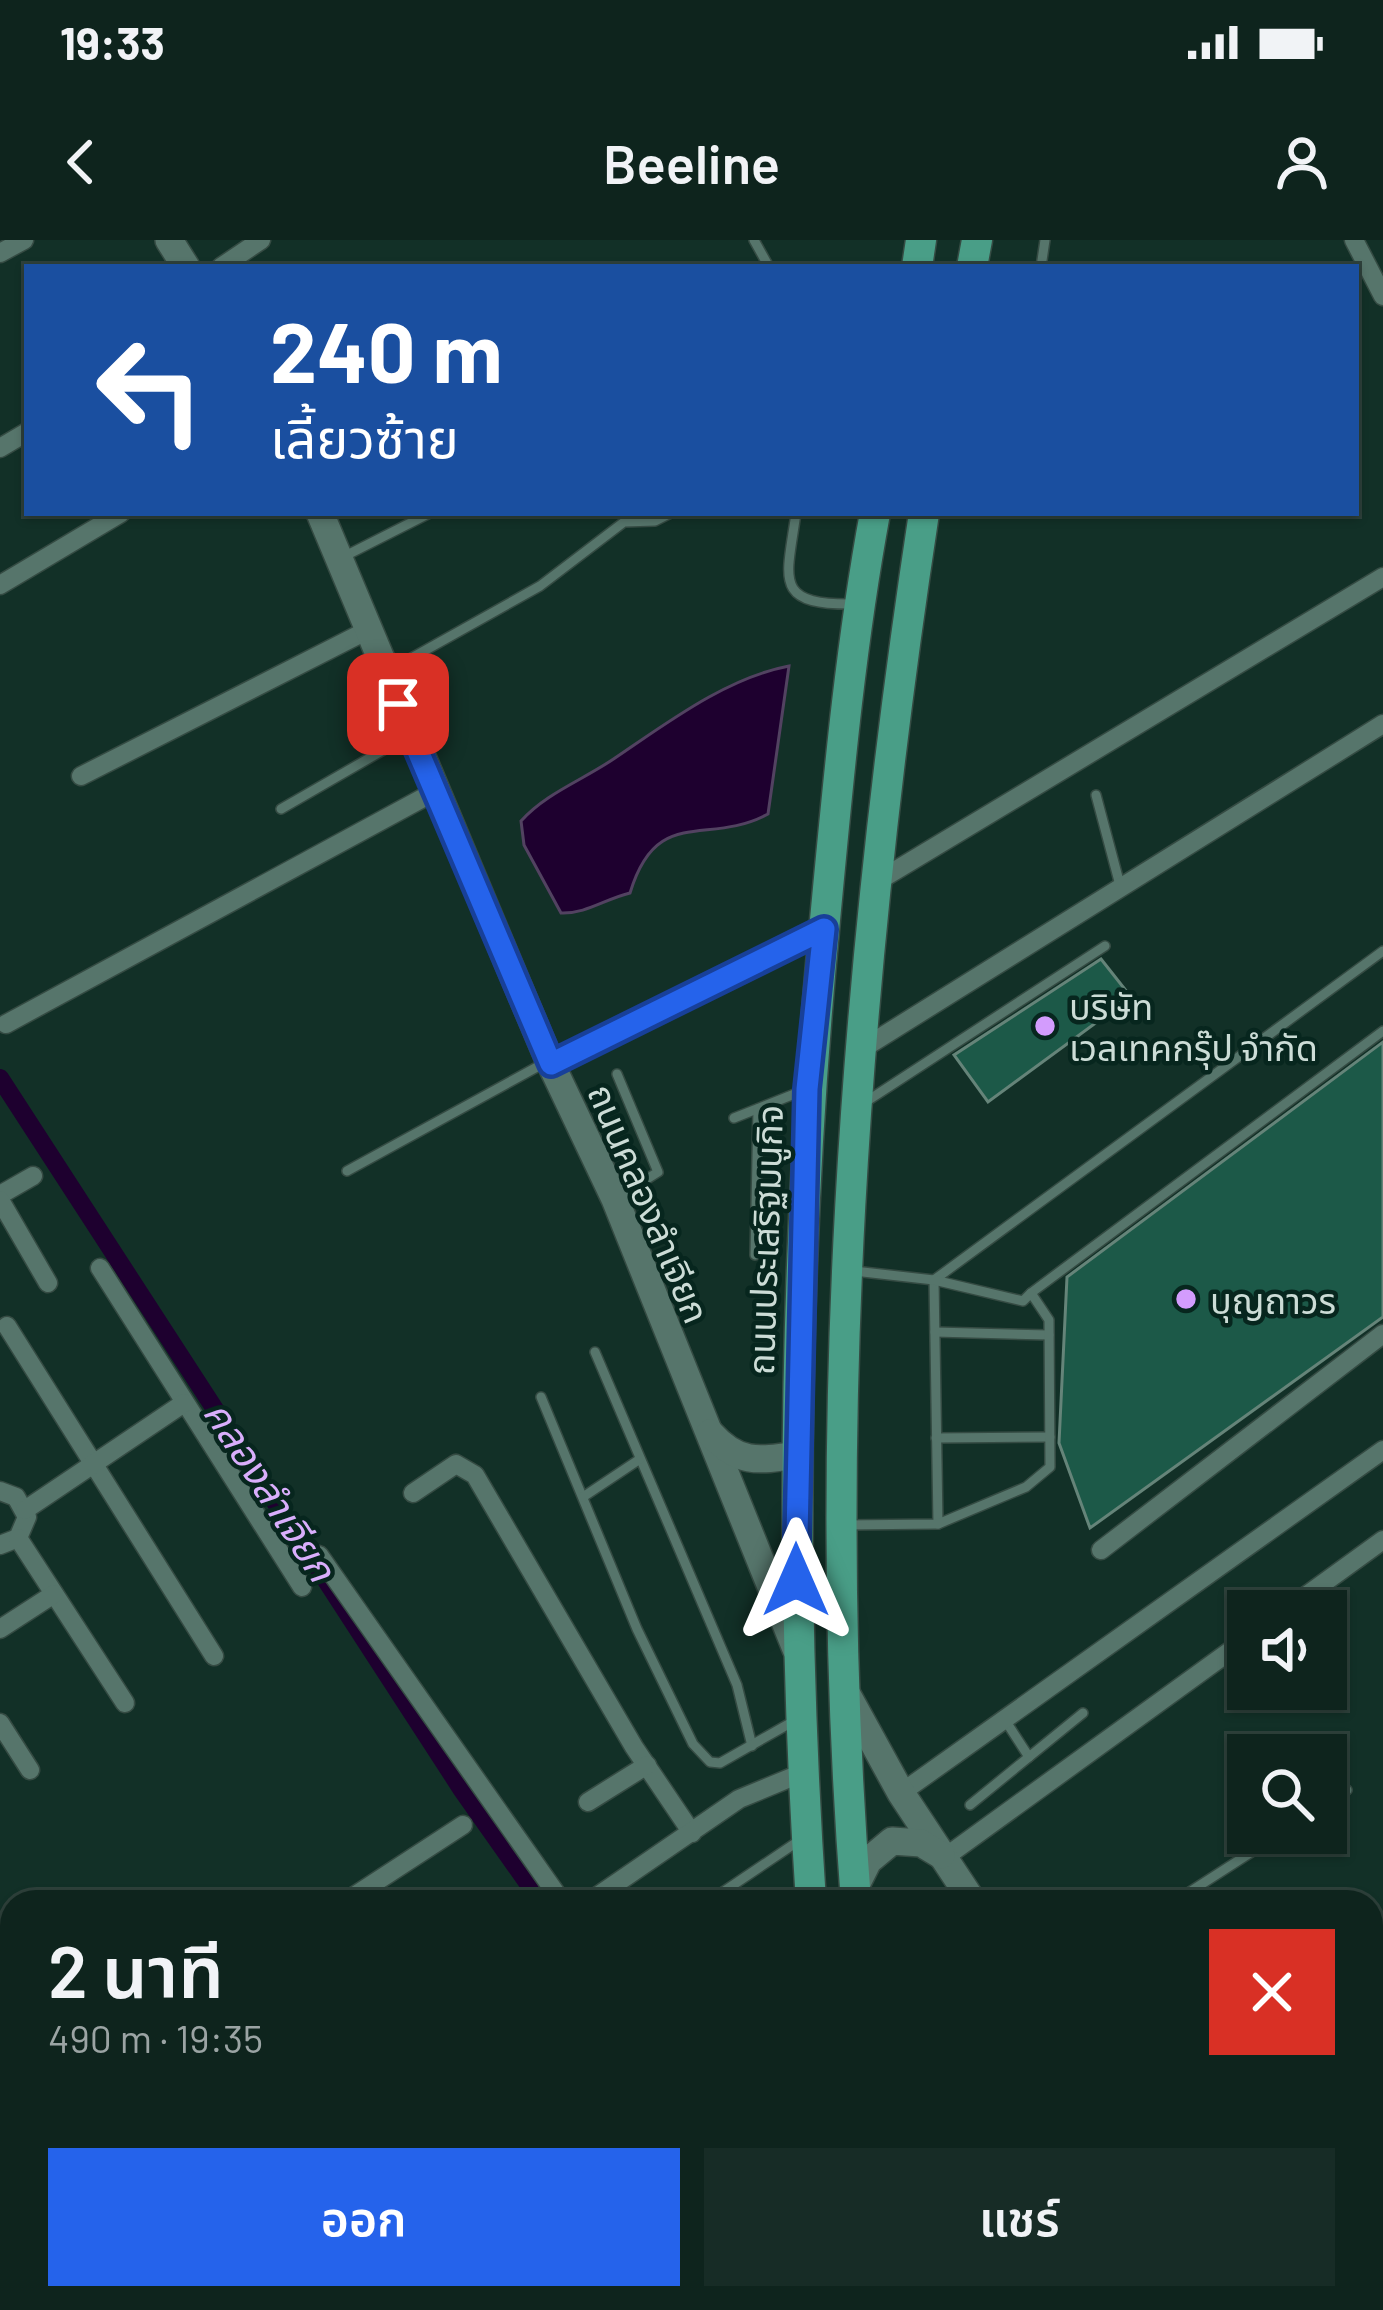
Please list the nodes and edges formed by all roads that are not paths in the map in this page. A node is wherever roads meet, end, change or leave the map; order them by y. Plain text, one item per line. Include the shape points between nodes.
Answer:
1 (24, 240) edge
2 (261, 240) edge
3 (1354, 240) edge
4 (0, 253) edge
5 (225, 264) edge
6 (1383, 296) edge
7 (116, 516) edge
8 (321, 516) edge
9 (424, 516) edge
10 (665, 516) edge
11 (796, 516) edge
12 (874, 516) edge
13 (924, 516) edge
14 (621, 518) edge
15 (340, 558) junction
16 (1383, 578) edge
17 (0, 585) edge
18 (858, 604) junction
19 (368, 629) junction
20 (385, 673) junction
21 (1383, 724) edge
22 (411, 734) junction
23 (81, 776) dead end
24 (434, 792) junction
25 (1096, 796) dead end
26 (281, 809) dead end
27 (878, 881) junction
28 (1120, 885) junction
29 (824, 929) junction
30 (1105, 946) dead end
31 (1383, 951) edge
32 (6, 1024) dead end
33 (1383, 1031) edge
34 (862, 1049) junction
35 (550, 1062) junction
36 (617, 1074) dead end
37 (807, 1089) junction
38 (857, 1107) junction
39 (758, 1109) junction
40 (734, 1118) dead end
41 (347, 1171) dead end
42 (33, 1176) dead end
43 (0, 1198) edge
44 (615, 1199) junction
45 (755, 1255) dead end
46 (100, 1268) dead end
47 (848, 1270) junction
48 (934, 1280) junction
49 (48, 1283) dead end
50 (1031, 1293) junction
51 (7, 1326) dead end
52 (935, 1332) junction
53 (1383, 1334) edge
54 (1049, 1335) junction
55 (595, 1352) dead end
56 (542, 1396) dead end
57 (184, 1403) junction
58 (704, 1425) junction
59 (1050, 1437) junction
60 (937, 1438) junction
61 (1383, 1450) edge
62 (796, 1455) junction
63 (640, 1460) junction
64 (92, 1462) junction
65 (0, 1491) edge
66 (413, 1493) dead end
67 (583, 1497) junction
68 (25, 1510) junction
69 (938, 1525) junction
70 (842, 1526) junction
71 (1383, 1540) edge
72 (9, 1542) edge
73 (1101, 1550) dead end
74 (319, 1555) dead end
75 (302, 1588) dead end
76 (1314, 1590) edge
77 (54, 1594) junction
78 (0, 1629) edge
79 (796, 1649) junction
80 (1227, 1653) edge
81 (214, 1655) dead end
82 (844, 1689) junction
83 (124, 1703) dead end
84 (1083, 1713) dead end
85 (799, 1718) junction
86 (1005, 1720) junction
87 (0, 1723) edge
88 (752, 1746) junction
89 (1029, 1757) junction
90 (647, 1766) junction
91 (30, 1770) dead end
92 (802, 1772) junction
93 (901, 1793) junction
94 (588, 1802) dead end
95 (970, 1805) dead end
96 (463, 1825) dead end
97 (692, 1833) junction
98 (806, 1836) junction
99 (1248, 1854) edge
100 (944, 1858) junction
101 (363, 1890) edge
102 (554, 1890) edge
103 (607, 1890) edge
104 (725, 1890) edge
105 (810, 1890) edge
106 (856, 1890) edge
107 (857, 1890) edge
108 (966, 1890) edge
109 (1193, 1890) edge

1 - 4 street
2 - 5 street
3 - 6 street
7 - 17 street
8 - 15 street, ถนนคลองลำเจียก
9 - 15 lane
10 - 14 lane
11 - 18 lane via 787,580 793,594 809,603
12 - 18 main road, ถนนประเสริฐมนูกิจ
13 - 27 main road
14 - 20 lane via 540,586
15 - 19 street, ถนนคลองลำเจียก
16 - 27 street
18 - 29 main road, ถนนประเสริฐมนูกิจ
19 - 20 street, ถนนคลองลำเจียก
19 - 23 street
20 - 22 street, ถนนคลองลำเจียก
21 - 28 street
22 - 24 street, ถนนคลองลำเจียก
22 - 26 lane
24 - 32 street
24 - 35 street, ถนนคลองลำเจียก
25 - 28 lane
27 - 34 main road
28 - 34 street
29 - 35 street
29 - 37 main road, ถนนประเสริฐมนูกิจ
30 - 38 lane
31 - 48 lane
33 - 50 lane
34 - 38 main road
35 - 41 lane
35 - 44 street, ถนนคลองลำเจียก
36 - 44 lane via 658,1172
37 - 39 lane
37 - 62 main road, ถนนประเสริฐมนูกิจ
38 - 47 main road
39 - 40 lane
39 - 45 lane
42 - 43 street
43 - 49 street
44 - 58 street, ถนนคลองลำเจียก
46 - 57 street
47 - 48 lane
47 - 70 main road
48 - 50 lane via 1023,1301
48 - 52 lane
50 - 54 lane
51 - 64 street
52 - 54 lane
52 - 60 lane
53 - 73 street
54 - 59 lane
55 - 63 lane
56 - 67 lane
57 - 64 street
57 - 75 street
58 - 62 street, ถนนคลองลำเจียก via 748,1462
58 - 79 street
59 - 60 lane
59 - 69 lane via 1050,1467 1040,1480
60 - 69 lane
61 - 86 street
62 - 79 main road, ถนนประเสริฐมนูกิจ
63 - 67 lane
63 - 88 lane via 737,1685
64 - 68 street
64 - 81 street
65 - 68 street
66 - 90 street via 456,1464 475,1475
67 - 88 lane via 693,1744 710,1762
68 - 72 street via 26,1525
69 - 70 lane
70 - 82 main road
71 - 76 street
72 - 77 street
74 - 102 street
77 - 78 street
77 - 83 street
79 - 85 main road, ถนนประเสริฐมนูกิจ
80 - 100 street
82 - 93 street
82 - 106 main road
84 - 89 lane
85 - 88 lane
85 - 92 main road, ถนนประเสริฐมนูกิจ
86 - 89 lane
86 - 93 street
87 - 91 street
89 - 95 lane
90 - 94 street
90 - 97 street
92 - 97 street via 739,1799
92 - 98 main road, ถนนประเสริฐมนูกิจ
93 - 100 street
96 - 101 street
97 - 103 street
98 - 104 lane
98 - 105 main road, ถนนประเสริฐมนูกิจ
99 - 109 lane
100 - 107 street via 921,1843 892,1841 868,1861
100 - 108 street

